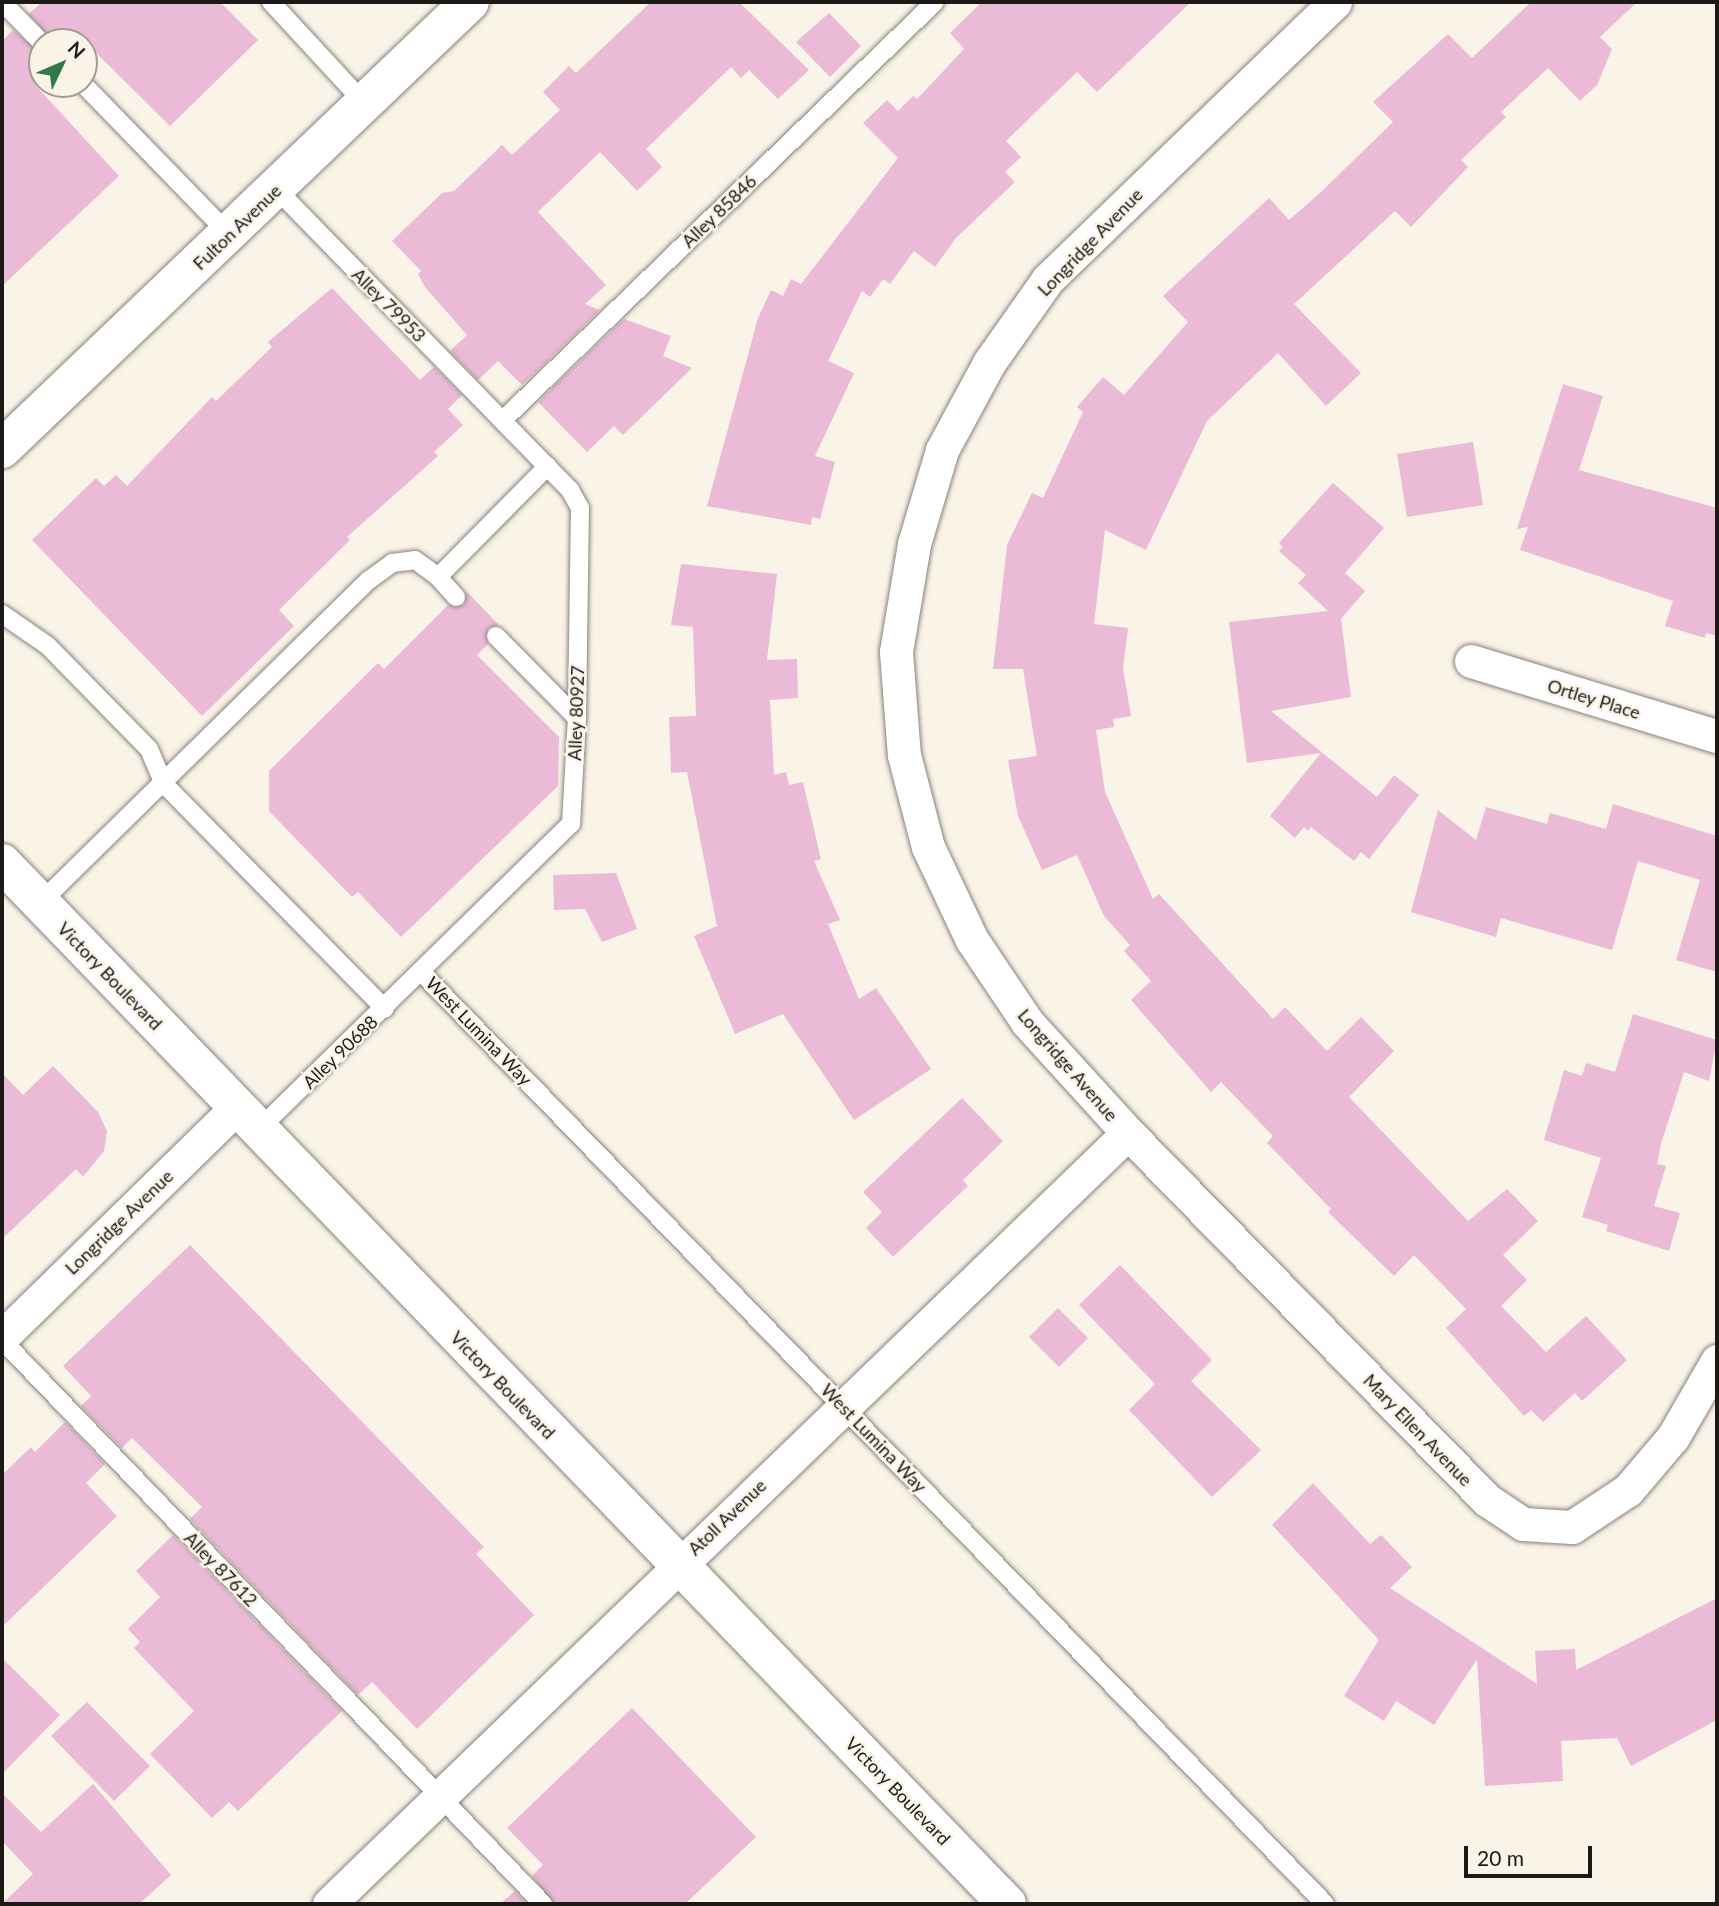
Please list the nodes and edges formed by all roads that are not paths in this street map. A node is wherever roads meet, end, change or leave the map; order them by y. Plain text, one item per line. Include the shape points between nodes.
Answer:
1 (2, 2) edge
2 (271, 2) edge
3 (470, 2) edge
4 (935, 2) edge
5 (1335, 2) edge
6 (28, 29) edge
7 (97, 98) edge
8 (365, 104) junction
9 (277, 190) junction
10 (230, 235) junction
11 (503, 420) junction
12 (2, 449) edge
13 (548, 466) junction
14 (438, 577) junction
15 (456, 597) dead end
16 (2, 614) edge
17 (496, 636) dead end
18 (1471, 661) dead end
19 (577, 718) junction
20 (1717, 736) edge
21 (164, 784) junction
22 (2, 863) edge
23 (40, 903) junction
24 (422, 973) junction
25 (385, 1009) junction
26 (247, 1119) junction
27 (1128, 1133) junction
28 (2, 1339) edge
29 (1717, 1362) edge
30 (843, 1406) junction
31 (677, 1565) junction
32 (440, 1798) junction
33 (329, 1904) edge
34 (542, 1904) edge
35 (1007, 1904) edge
36 (1325, 1904) edge

1 - 6 lane
2 - 8 lane
3 - 8 main road, Fulton Avenue
4 - 11 lane, Alley 85846
5 - 27 street, Longridge Avenue via 1048,279 989,363 942,450 914,544 896,652 904,755 928,847 972,940 1027,1023
7 - 10 lane
8 - 9 main road, Fulton Avenue
9 - 10 main road, Fulton Avenue
9 - 11 lane, Alley 79953
10 - 12 main road, Fulton Avenue
11 - 13 lane, Alley 80927
13 - 14 lane
13 - 19 lane, Alley 80927 via 580,508
14 - 15 lane
14 - 21 lane via 415,560 391,562
16 - 21 lane via 48,646 149,749
17 - 19 lane
18 - 20 street, Ortley Place
19 - 24 lane, Alley 80927 via 571,824
21 - 23 lane
21 - 25 lane
22 - 23 main road, Victory Boulevard
23 - 26 main road, Victory Boulevard
24 - 25 lane, Alley 90688
24 - 30 lane, West Lumina Way
25 - 26 lane, Alley 90688
26 - 28 street, Longridge Avenue
26 - 31 main road, Victory Boulevard
27 - 29 street, Mary Ellen Avenue via 1487,1500 1523,1524 1572,1527 1628,1490 1673,1437
27 - 30 street, Atoll Avenue
28 - 32 lane, Alley 87612
30 - 31 street, Atoll Avenue
30 - 36 lane, West Lumina Way
31 - 32 street, Atoll Avenue
31 - 35 main road, Victory Boulevard
32 - 33 street, Atoll Avenue
32 - 34 lane, Alley 87612

